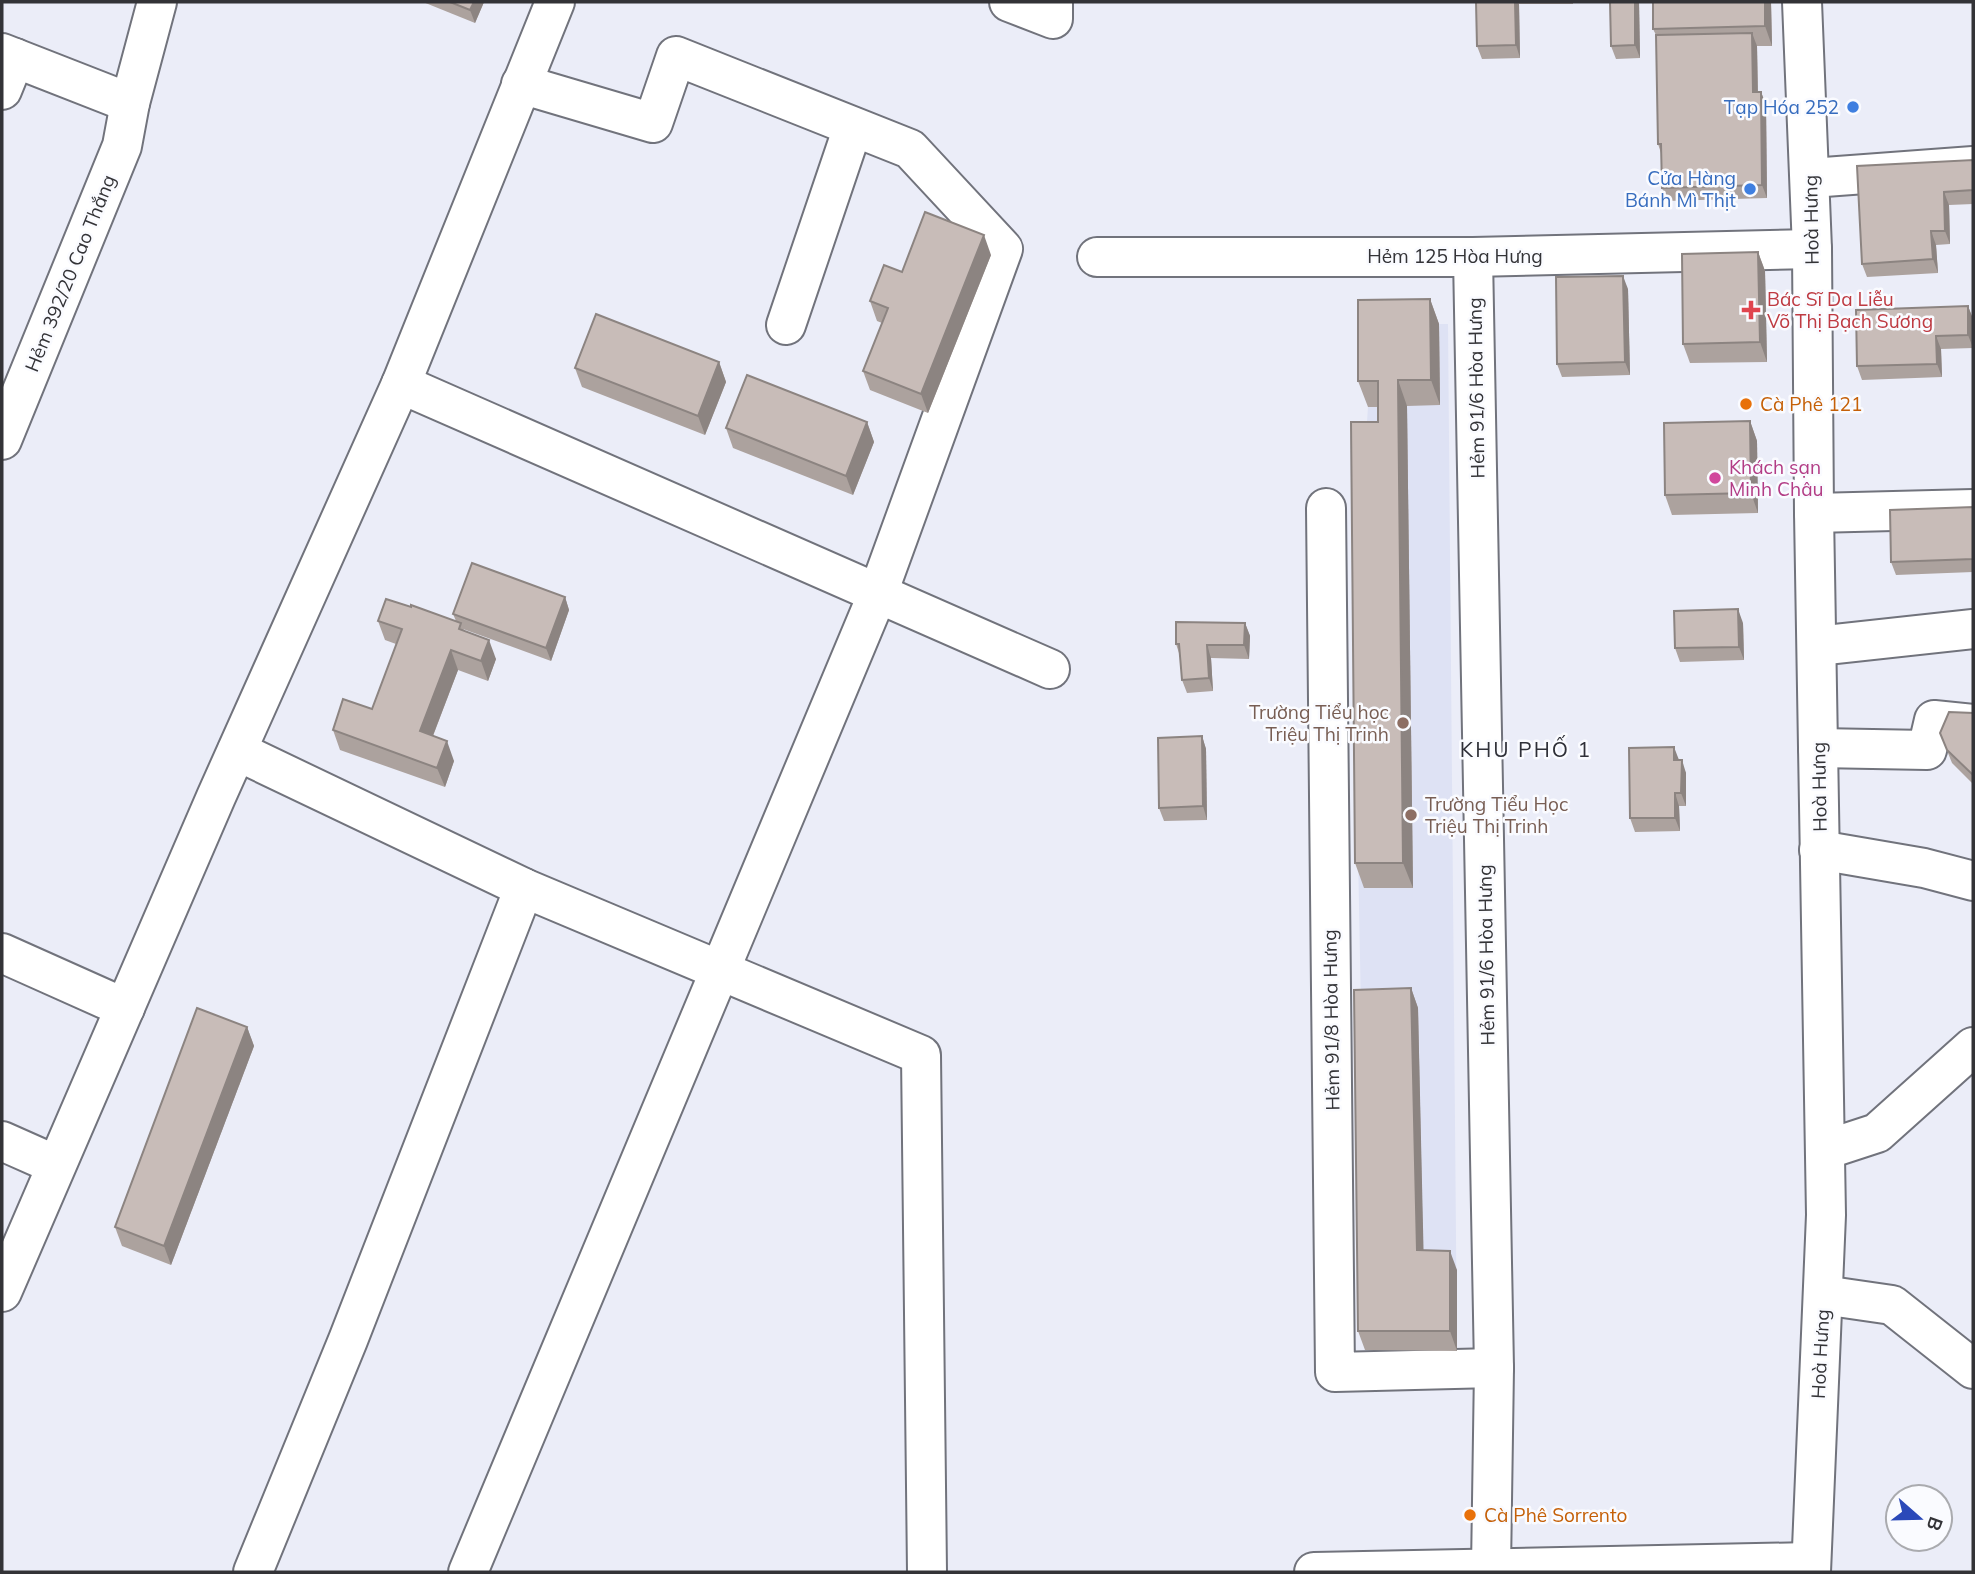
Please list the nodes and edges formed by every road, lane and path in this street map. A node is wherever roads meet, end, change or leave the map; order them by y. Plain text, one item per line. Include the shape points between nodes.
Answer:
1 (157, 2) edge
2 (555, 2) edge
3 (1009, 2) edge
4 (1802, 2) edge
5 (1053, 10) edge
6 (6, 67) edge
7 (521, 84) junction
8 (130, 103) junction
9 (853, 127) junction
10 (1973, 166) edge
11 (1811, 178) junction
12 (1812, 249) junction
13 (1097, 257) dead end
14 (1473, 257) junction
15 (786, 325) dead end
16 (401, 384) junction
17 (2, 440) edge
18 (1325, 508) dead end
19 (1973, 509) edge
20 (1814, 513) junction
21 (878, 593) junction
22 (1973, 629) edge
23 (1817, 646) junction
24 (1050, 669) dead end
25 (1973, 724) edge
26 (1818, 748) junction
27 (237, 751) junction
28 (1819, 850) junction
29 (1973, 881) edge
30 (524, 888) junction
31 (2, 953) edge
32 (721, 971) junction
33 (125, 1008) junction
34 (1973, 1047) edge
35 (2, 1141) edge
36 (1825, 1150) junction
37 (56, 1165) junction
38 (2, 1292) edge
39 (1823, 1296) junction
40 (1494, 1368) junction
41 (1973, 1369) edge
42 (1811, 1567) edge
43 (1491, 1568) junction
44 (254, 1572) edge
45 (468, 1572) edge
46 (927, 1572) edge
47 (1314, 1572) edge

1 - 8 street, Hẻm 392/20 Cao Thắng
2 - 7 street
3 - 5 street
4 - 11 street, Hoà Hưng
6 - 8 street
7 - 9 street via 653,123 677,56
7 - 16 street
8 - 17 street, Hẻm 392/20 Cao Thắng via 122,146
9 - 15 street
9 - 21 street via 910,149 1003,249
10 - 11 street
11 - 12 street, Hoà Hưng
12 - 14 street, Hẻm 125 Hòa Hưng
12 - 20 street, Hoà Hưng
13 - 14 street, Hẻm 125 Hòa Hưng
14 - 40 street, Hẻm 91/6 Hòa Hưng
16 - 21 street
16 - 27 street
18 - 40 street, Hẻm 91/8 Hòa Hưng via 1335,1372
19 - 20 street
20 - 23 street, Hoà Hưng
21 - 24 street
21 - 32 street
22 - 23 street
23 - 26 street, Hoà Hưng
25 - 26 street via 1934,720 1927,750
26 - 28 street, Hoà Hưng
27 - 30 street
27 - 33 street
28 - 29 street
28 - 36 street, Hoà Hưng
30 - 32 street
30 - 44 street
31 - 33 street
32 - 45 street
32 - 46 street via 921,1055
33 - 37 street
34 - 36 street via 1877,1133
35 - 37 street
36 - 39 street, Hoà Hưng
37 - 38 street
39 - 41 street via 1892,1305
39 - 42 street, Hoà Hưng
40 - 43 street, Hẻm 91/6 Hòa Hưng
42 - 43 street
43 - 47 street

